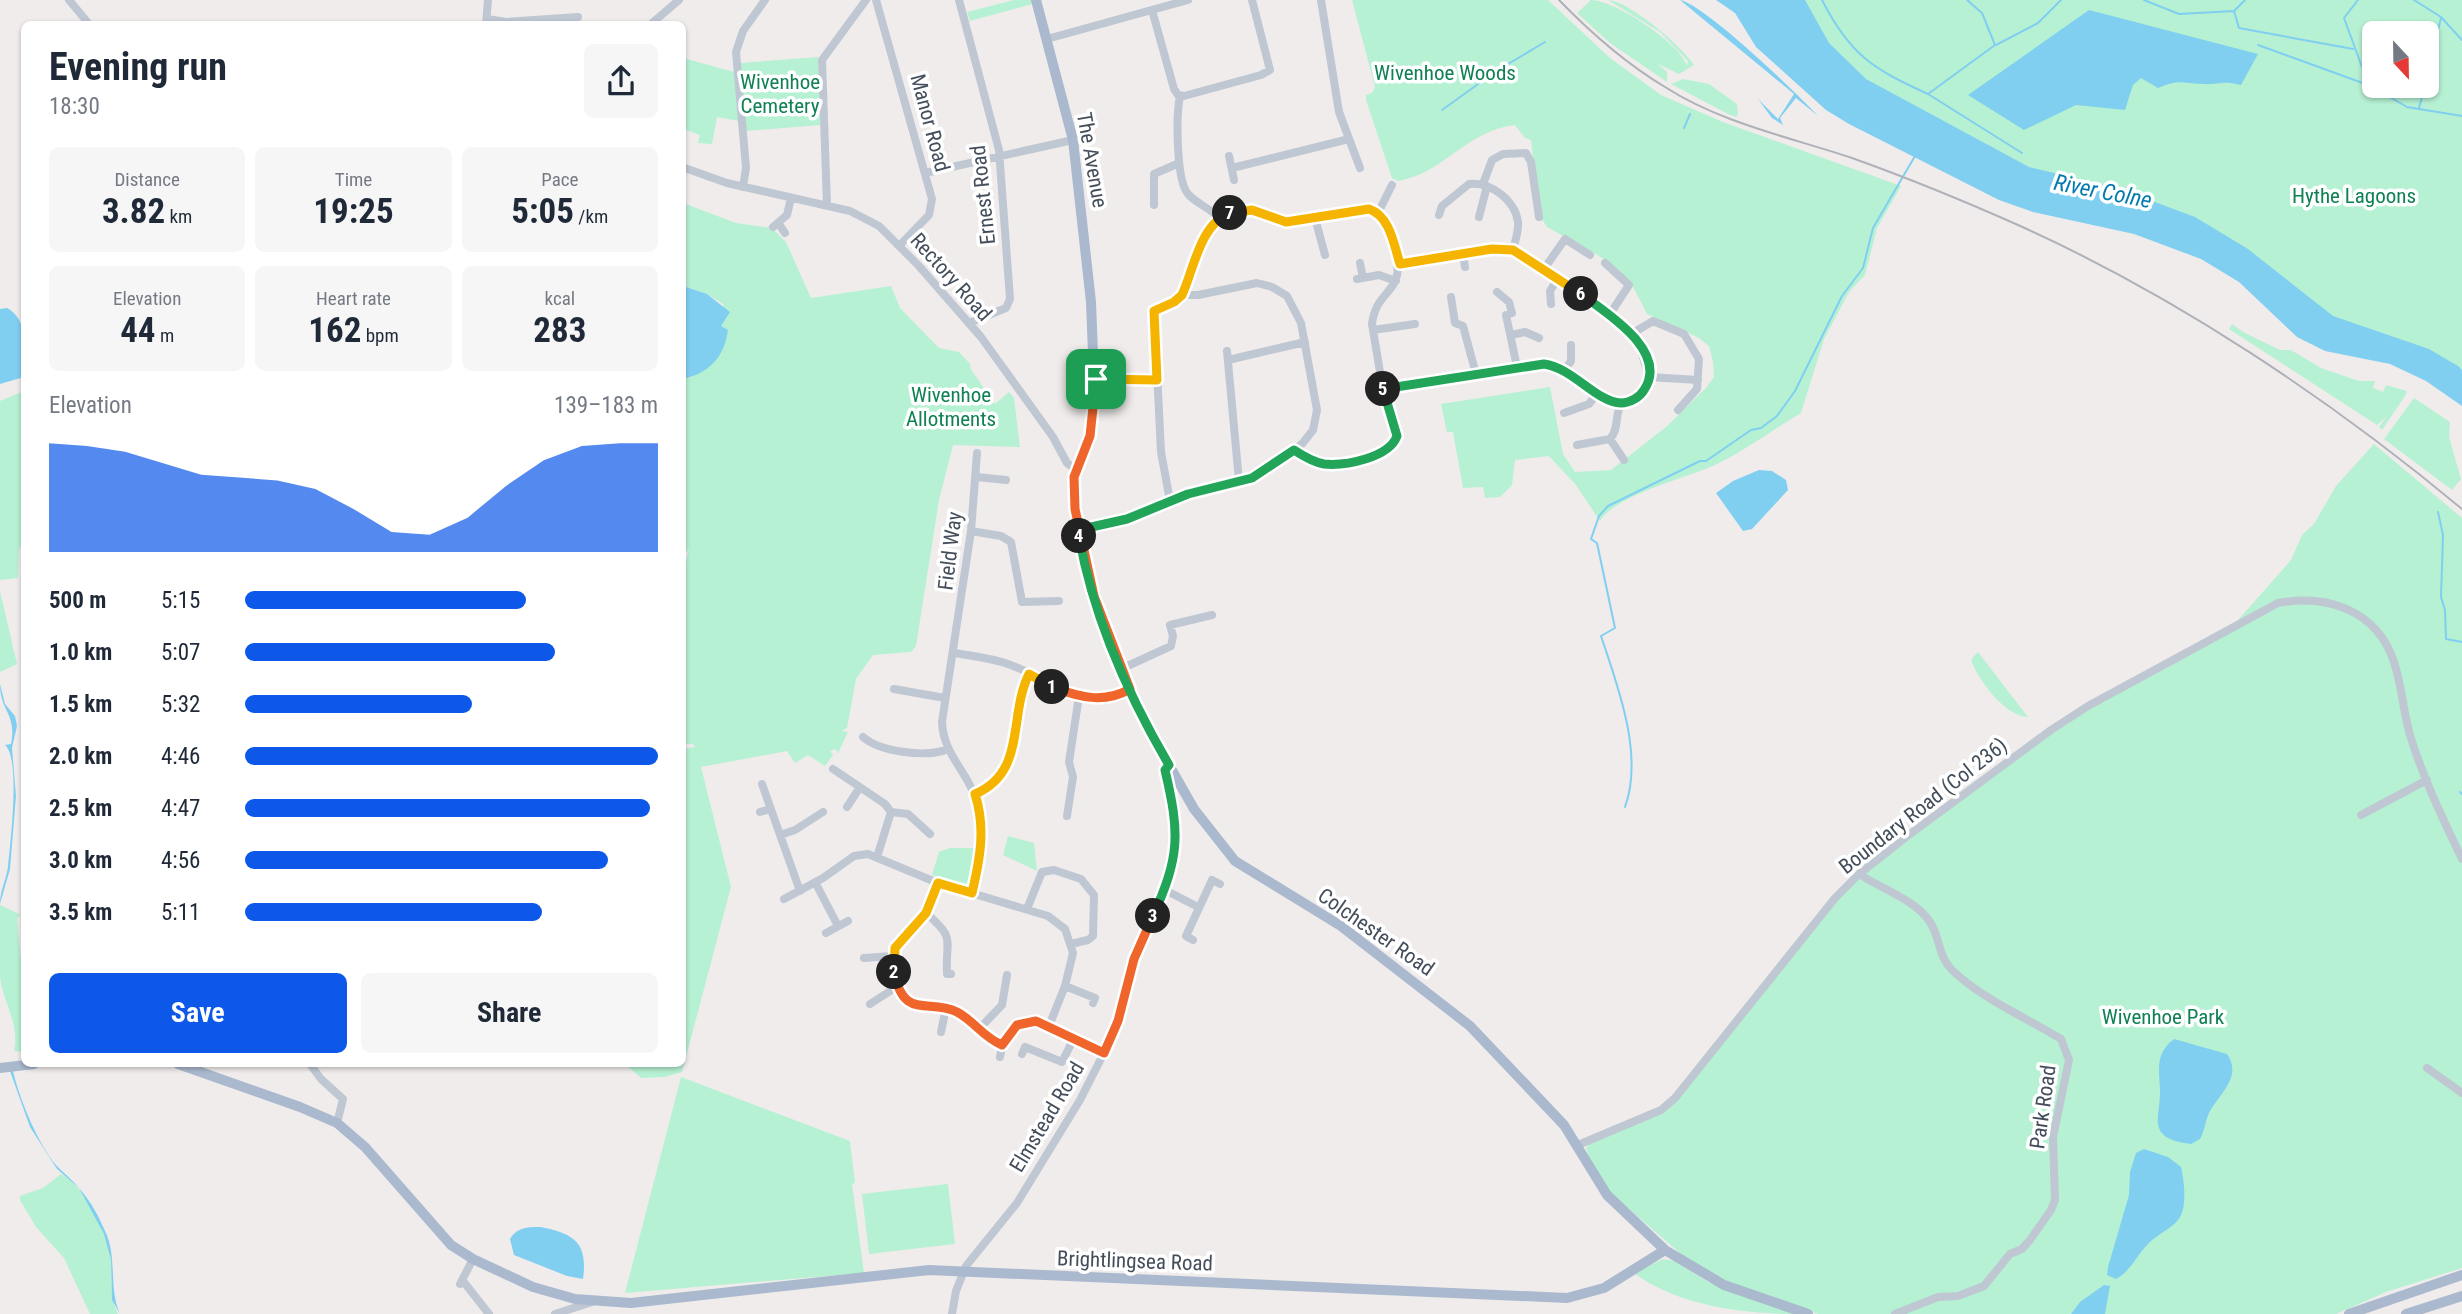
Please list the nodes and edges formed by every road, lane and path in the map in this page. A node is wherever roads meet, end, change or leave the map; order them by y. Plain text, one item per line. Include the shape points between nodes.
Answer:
1 (69, 0) edge
2 (488, 0) edge
3 (765, 0) edge
4 (866, 0) edge
5 (876, 0) edge
6 (959, 0) edge
7 (1037, 0) edge
8 (1188, 0) edge
9 (1252, 0) edge
10 (1321, 0) edge
11 (672, 2) edge
12 (1152, 10) junction
13 (576, 20) edge
14 (86, 21) edge
15 (487, 21) edge
16 (541, 21) edge
17 (652, 21) edge
18 (1046, 39) junction
19 (1180, 96) junction
20 (1073, 139) junction
21 (1349, 139) junction
22 (1000, 156) junction
23 (1229, 156) dead end
24 (1178, 164) junction
25 (686, 168) edge
26 (1232, 168) junction
27 (1360, 168) dead end
28 (925, 173) junction
29 (1234, 180) dead end
30 (1485, 185) junction
31 (1392, 186) dead end
32 (743, 187) junction
33 (791, 198) junction
34 (1151, 201) dead end
35 (827, 205) junction
36 (1378, 213) junction
37 (1439, 215) dead end
38 (1479, 217) dead end
39 (1539, 217) dead end
40 (1219, 218) junction
41 (1315, 218) junction
42 (785, 233) dead end
43 (900, 245) junction
44 (1513, 250) junction
45 (1325, 254) dead end
46 (1463, 254) junction
47 (1590, 255) dead end
48 (1360, 263) dead end
49 (1605, 263) dead end
50 (1400, 264) junction
51 (1465, 267) dead end
52 (1545, 269) junction
53 (1558, 278) junction
54 (1396, 281) junction
55 (1497, 292) dead end
56 (1182, 295) junction
57 (1451, 297) dead end
58 (1551, 304) dead end
59 (1609, 314) junction
60 (969, 323) junction
61 (1415, 324) dead end
62 (1373, 330) junction
63 (1633, 333) junction
64 (1511, 335) junction
65 (1539, 338) dead end
66 (1305, 342) junction
67 (1571, 345) dead end
68 (1517, 367) junction
69 (1565, 370) junction
70 (1476, 374) junction
71 (1649, 377) junction
72 (1096, 379) junction
73 (1157, 380) junction
74 (1698, 380) junction
75 (1383, 388) junction
76 (1598, 392) junction
77 (1622, 403) junction
78 (1678, 410) dead end
79 (1564, 413) dead end
80 (1610, 439) junction
81 (1576, 444) dead end
82 (1294, 450) junction
83 (977, 453) dead end
84 (1624, 460) dead end
85 (1075, 469) junction
86 (977, 477) junction
87 (1006, 480) dead end
88 (1239, 481) junction
89 (1170, 501) junction
90 (1078, 530) junction
91 (971, 531) junction
92 (1059, 601) dead end
93 (1212, 615) dead end
94 (955, 653) junction
95 (1121, 669) junction
96 (1029, 674) junction
97 (894, 689) dead end
98 (1130, 689) junction
99 (1079, 696) junction
100 (945, 698) junction
101 (863, 737) dead end
102 (948, 750) junction
103 (1169, 765) junction
104 (833, 769) dead end
105 (2427, 780) junction
106 (762, 784) dead end
107 (860, 787) junction
108 (975, 794) junction
109 (847, 807) dead end
110 (771, 809) junction
111 (823, 812) dead end
112 (891, 812) junction
113 (1065, 812) dead end
114 (760, 813) dead end
115 (2361, 815) dead end
116 (930, 834) dead end
117 (780, 835) junction
118 (877, 857) junction
119 (2462, 859) edge
120 (1859, 874) junction
121 (1203, 876) dead end
122 (816, 883) junction
123 (938, 883) junction
124 (1165, 890) junction
125 (800, 891) junction
126 (972, 893) junction
127 (784, 899) dead end
128 (1198, 907) junction
129 (1027, 909) junction
130 (926, 913) junction
131 (848, 921) dead end
132 (838, 926) junction
133 (826, 933) dead end
134 (1186, 937) dead end
135 (1071, 944) junction
136 (893, 956) junction
137 (864, 958) dead end
138 (951, 974) dead end
139 (1007, 975) dead end
140 (898, 986) junction
141 (1065, 986) junction
142 (1093, 1003) dead end
143 (870, 1004) dead end
144 (946, 1009) junction
145 (1049, 1026) junction
146 (978, 1030) junction
147 (941, 1032) dead end
148 (1074, 1038) junction
149 (1002, 1045) junction
150 (1104, 1053) junction
151 (1022, 1054) dead end
152 (1000, 1056) dead end
153 (21, 1066) edge
154 (187, 1067) edge
155 (312, 1067) edge
156 (0, 1068) edge
157 (2427, 1068) dead end
158 (2462, 1093) edge
159 (337, 1123) junction
160 (1578, 1145) junction
161 (1665, 1250) junction
162 (473, 1259) junction
163 (962, 1272) junction
164 (2462, 1275) edge
165 (2462, 1296) edge
166 (593, 1302) junction
167 (489, 1314) edge
168 (555, 1314) edge
169 (952, 1314) edge
170 (1808, 1314) edge
171 (1895, 1314) edge
172 (2350, 1314) edge
173 (2406, 1314) edge

1 - 14 street
2 - 15 street
3 - 32 street via 743,31 736,52 745,154
4 - 35 street via 822,60
5 - 28 street, Manor Road
6 - 22 street, Ernest Road
7 - 18 main road, The Avenue
8 - 12 street
9 - 19 street via 1270,70
10 - 21 street via 1339,112
11 - 17 street
12 - 18 street
12 - 19 street via 1174,89
13 - 16 street
18 - 20 main road, The Avenue
19 - 24 street
20 - 22 street
20 - 72 main road, The Avenue
21 - 26 street
21 - 27 street
22 - 28 street
22 - 60 street, Ernest Road via 1010,302 1006,308
23 - 26 street
24 - 34 street via 1154,174
24 - 40 street via 1185,190
25 - 32 street, Rectory Road
26 - 29 street
28 - 43 street, Manor Road via 932,208
30 - 37 street via 1462,188 1442,206
30 - 38 street
30 - 39 street via 1492,160 1503,154 1527,153
30 - 44 street via 1504,197 1515,213 1518,223
31 - 36 street
32 - 33 street, Rectory Road
33 - 35 street, Rectory Road
33 - 42 street via 788,215 776,225
35 - 43 street, Rectory Road via 870,220
36 - 41 street via 1364,209
36 - 50 street
40 - 41 street via 1255,211 1282,222
40 - 56 street via 1203,240
41 - 45 street
43 - 60 street, Rectory Road
44 - 46 street
44 - 52 street
46 - 50 street
46 - 51 street
47 - 52 street via 1564,239
48 - 54 street via 1360,278 1379,275
49 - 59 street via 1629,285
50 - 54 street
52 - 53 street
53 - 58 street via 1550,291
53 - 59 street
54 - 62 street via 1375,313
55 - 64 street via 1509,302 1512,313 1506,315
56 - 66 street via 1251,284 1272,287 1292,302
56 - 73 street via 1154,311
57 - 70 street via 1451,312 1462,327
59 - 63 street
60 - 85 street, Rectory Road
61 - 62 street
62 - 75 street
63 - 71 street
63 - 74 street via 1653,321 1684,334 1699,359
64 - 65 street via 1525,332
64 - 68 street
66 - 82 street via 1317,414 1310,436
66 - 88 street via 1227,355
67 - 69 street via 1571,361
68 - 69 street via 1544,364
68 - 70 street
69 - 76 street
70 - 75 street
71 - 74 street
71 - 77 street via 1641,394
72 - 73 street
72 - 85 main road, The Avenue via 1090,436
73 - 89 street via 1162,468
74 - 78 street via 1697,389
75 - 82 street via 1397,436 1386,451 1331,464
76 - 77 street
76 - 79 street via 1589,404
77 - 80 street
80 - 81 street
80 - 84 street
82 - 88 street
83 - 86 street, Field Way
85 - 90 main road, Colchester Road
86 - 87 street
86 - 91 street, Field Way
88 - 89 street
89 - 90 street via 1127,519
90 - 95 main road, Colchester Road via 1094,596
91 - 92 street via 1012,542 1023,602
91 - 94 street, Field Way
93 - 95 street via 1170,625 1171,646
94 - 96 street via 1008,664
94 - 100 street, Field Way
95 - 98 main road, Colchester Road
96 - 99 street
96 - 108 street via 1004,771 990,787
97 - 100 street
98 - 99 street via 1109,698
98 - 103 main road, Colchester Road
99 - 113 street via 1069,762 1073,777
100 - 102 street, Field Way via 942,730
101 - 102 street via 888,748 934,754
102 - 108 street
103 - 124 street, Elmstead Road via 1165,770 1176,840
103 - 160 main road, Colchester Road via 1200,819 1235,861 1365,943 1470,1026 1544,1101
104 - 107 street
105 - 115 street
105 - 119 street, Boundary Road (Col 236)
105 - 120 street, Boundary Road (Col 236) via 2409,733 2393,658 2365,619 2332,602 2304,598 2278,603 2245,619 2058,725
106 - 110 street
107 - 109 street
107 - 112 street
108 - 126 street via 981,850
110 - 114 street
110 - 117 street
111 - 117 street via 816,822
112 - 116 street via 908,814
112 - 118 street
117 - 125 street
118 - 122 street via 854,856
118 - 123 street
120 - 160 street, Boundary Road (Col 236) via 1685,1087 1661,1110
120 - 171 street, Park Road via 1925,915 1946,963 1999,1003 2061,1039 2068,1060 2053,1137 2055,1200 2042,1225 1984,1286
121 - 128 street via 1216,882
122 - 125 street
122 - 132 street
123 - 126 street
123 - 130 street
124 - 128 street
124 - 150 street, Elmstead Road via 1134,959 1118,1021
125 - 127 street
126 - 129 street
128 - 134 street
129 - 135 street via 1059,923
129 - 135 street via 1042,872 1054,870 1084,880 1094,895 1094,932 1088,940
130 - 136 street via 901,937
130 - 138 street via 947,936 947,974
131 - 132 street
132 - 133 street
135 - 141 street via 1072,962
136 - 137 street
136 - 140 street
139 - 146 street via 1002,1005
140 - 143 street
140 - 144 street via 916,1005
141 - 142 street via 1095,998
141 - 145 street
144 - 146 street via 962,1015
144 - 147 street
145 - 148 street
145 - 149 street via 1036,1021 1017,1025
146 - 149 street
148 - 150 street
148 - 151 street via 1062,1062 1025,1047
149 - 152 street
150 - 163 street, Elmstead Road via 1017,1203
153 - 156 main road
154 - 159 main road
155 - 159 street via 343,1099
157 - 158 street
159 - 162 main road via 377,1160 438,1234
160 - 161 main road, Colchester Road via 1607,1195
161 - 163 main road, Brightlingsea Road via 1604,1288 1567,1298
161 - 170 main road, Colchester Road via 1724,1285
162 - 166 main road, Brightlingsea Road via 533,1287
162 - 167 street via 461,1282
163 - 166 main road, Brightlingsea Road via 929,1270 681,1298
163 - 169 street, Elmstead Road
164 - 172 main road
165 - 173 main road
166 - 168 street

